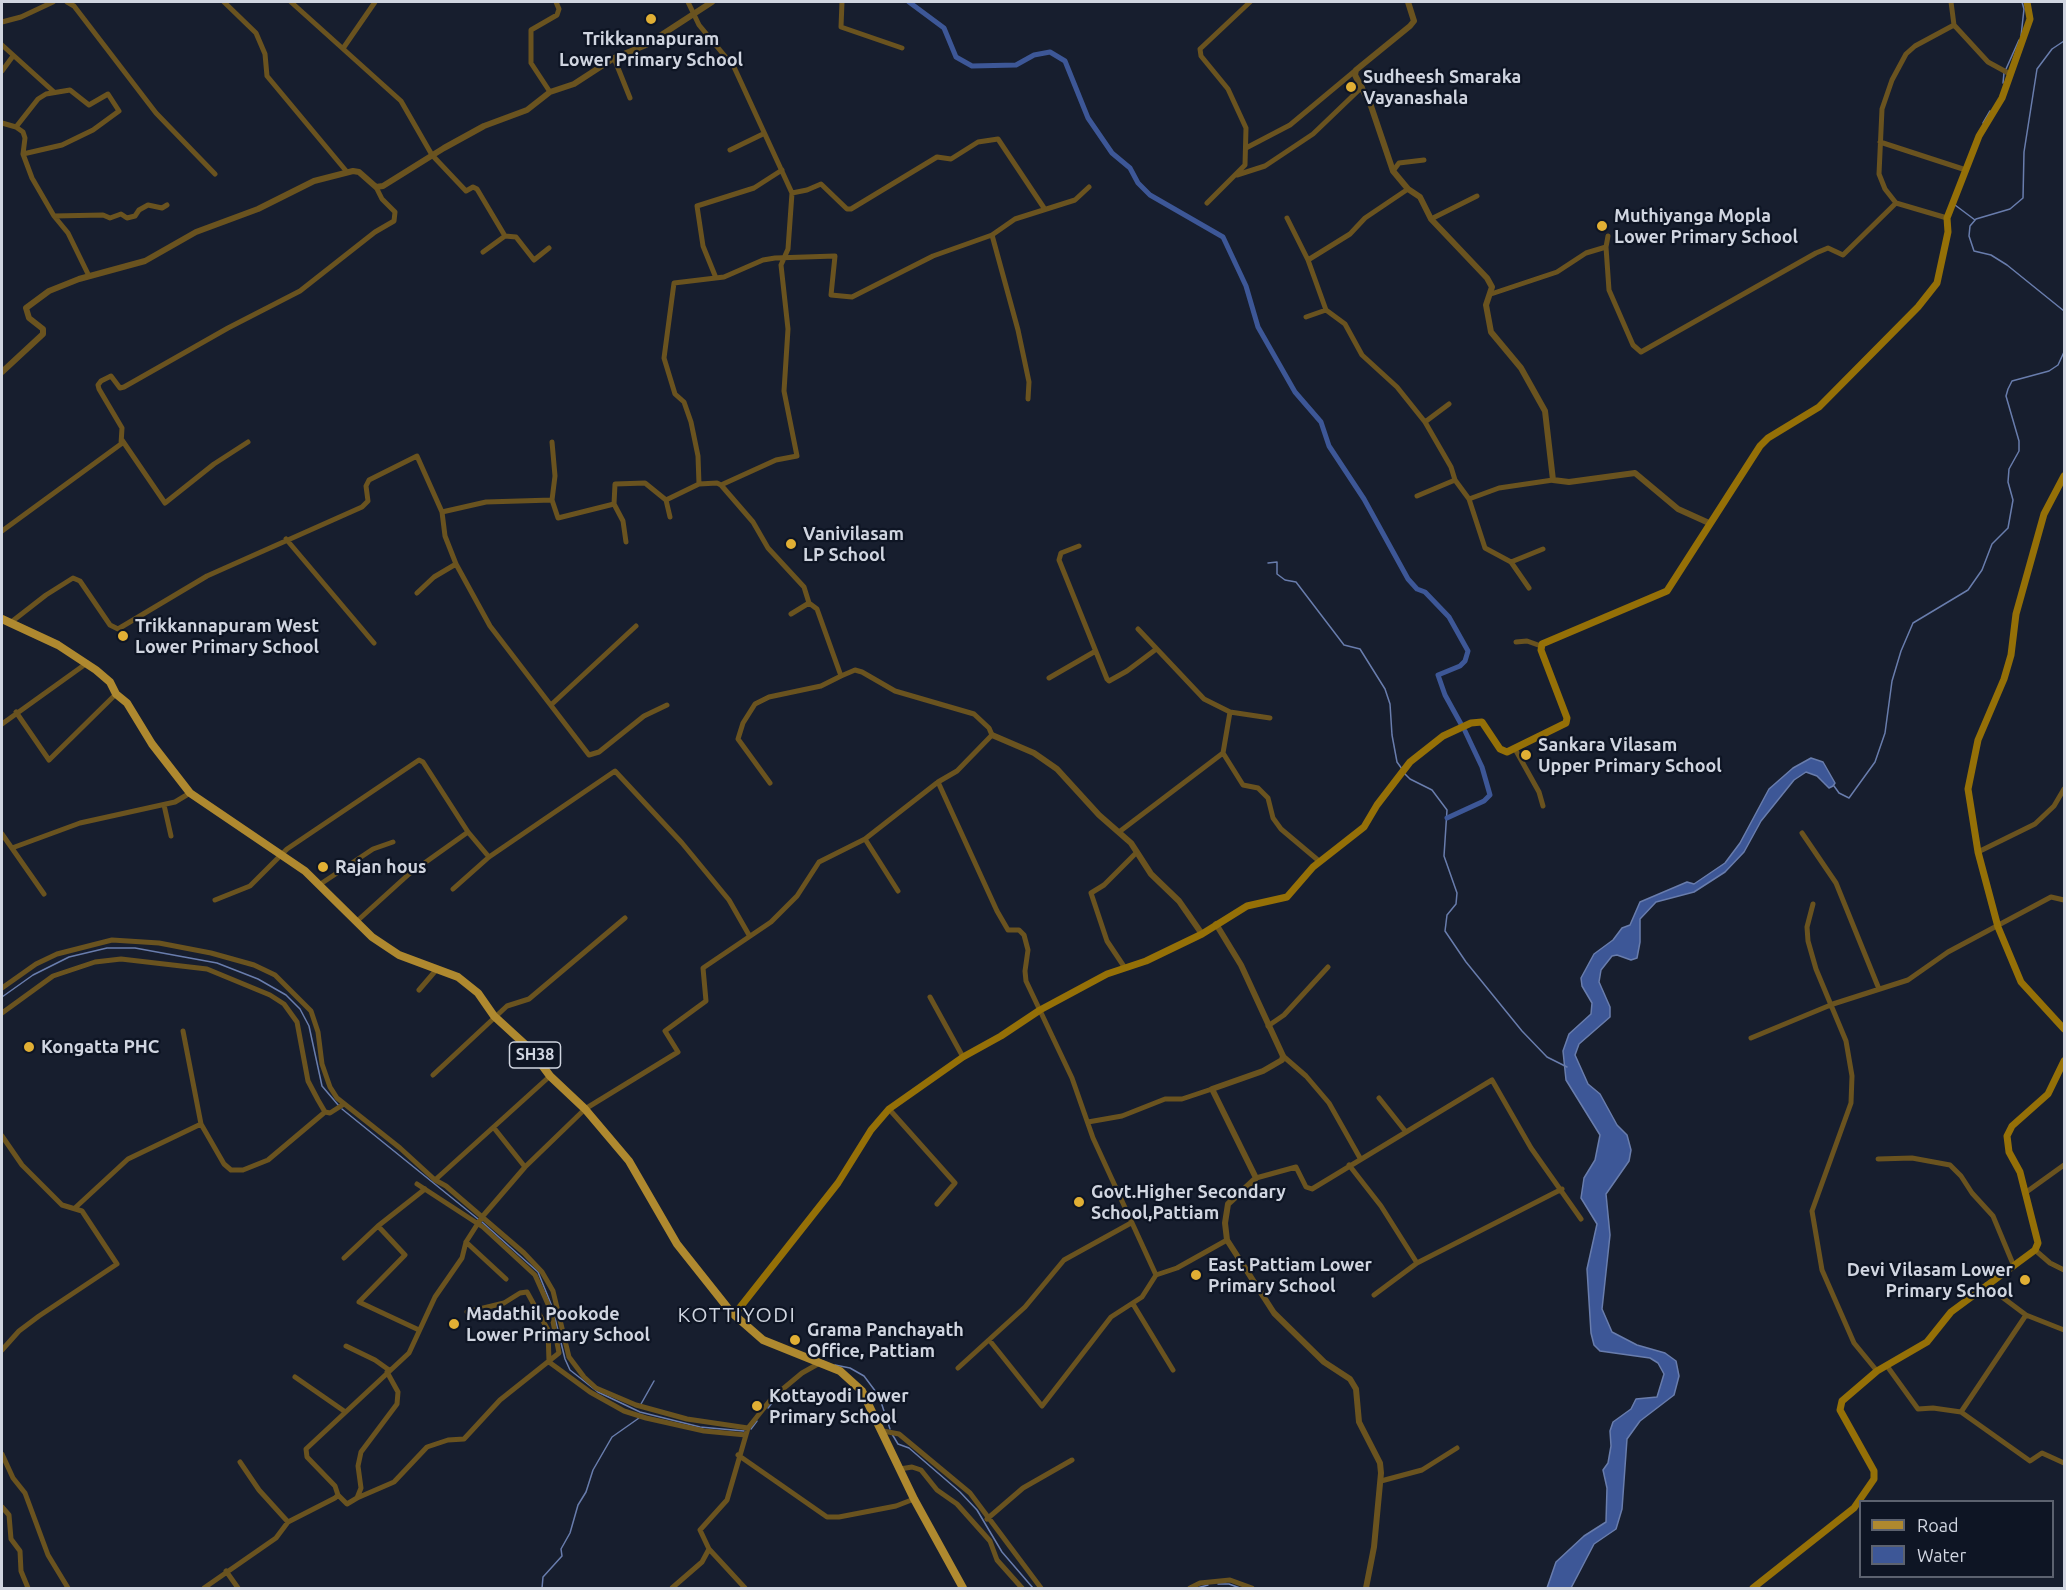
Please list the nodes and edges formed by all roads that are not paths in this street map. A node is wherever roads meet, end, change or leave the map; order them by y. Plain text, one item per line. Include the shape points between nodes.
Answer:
1 (53, 2) edge
2 (67, 2) edge
3 (224, 2) edge
4 (291, 2) edge
5 (375, 2) edge
6 (556, 2) edge
7 (688, 2) edge
8 (712, 2) edge
9 (842, 2) edge
10 (1250, 2) edge
11 (1408, 2) edge
12 (1951, 2) edge
13 (2027, 2) edge
14 (692, 13) junction
15 (2, 22) edge
16 (1954, 25) junction
17 (2, 45) edge
18 (344, 47) junction
19 (902, 48) dead end
20 (13, 56) junction
21 (614, 58) junction
22 (1356, 70) junction
23 (2, 71) edge
24 (2010, 74) junction
25 (1362, 87) junction
26 (57, 92) junction
27 (550, 92) junction
28 (65, 96) dead end
29 (630, 98) dead end
30 (2, 123) edge
31 (16, 127) junction
32 (763, 134) junction
33 (1880, 142) junction
34 (1246, 148) junction
35 (730, 150) dead end
36 (23, 154) junction
37 (432, 155) junction
38 (1425, 160) dead end
39 (782, 170) junction
40 (1966, 170) junction
41 (1393, 171) junction
42 (347, 172) junction
43 (215, 174) dead end
44 (1234, 176) junction
45 (376, 187) junction
46 (1089, 187) dead end
47 (1408, 189) junction
48 (792, 193) junction
49 (1477, 196) dead end
50 (1207, 203) dead end
51 (1896, 203) junction
52 (167, 205) dead end
53 (1044, 208) junction
54 (54, 216) junction
55 (1287, 218) dead end
56 (1947, 218) junction
57 (1431, 219) junction
58 (992, 235) junction
59 (505, 236) junction
60 (1608, 236) dead end
61 (549, 248) dead end
62 (1606, 248) junction
63 (483, 252) dead end
64 (785, 256) junction
65 (1308, 260) junction
66 (89, 276) junction
67 (716, 278) junction
68 (1491, 294) junction
69 (1326, 310) junction
70 (1306, 317) dead end
71 (2, 372) edge
72 (1028, 399) dead end
73 (1449, 404) dead end
74 (1425, 422) junction
75 (122, 440) junction
76 (248, 442) dead end
77 (552, 442) dead end
78 (2064, 476) edge
79 (1455, 480) junction
80 (1553, 480) junction
81 (699, 484) junction
82 (721, 485) junction
83 (1417, 496) dead end
84 (1469, 499) junction
85 (552, 500) junction
86 (666, 500) junction
87 (614, 504) junction
88 (442, 512) junction
89 (670, 517) dead end
90 (1709, 523) junction
91 (2, 531) edge
92 (286, 539) junction
93 (626, 542) dead end
94 (1079, 546) dead end
95 (1543, 549) dead end
96 (1511, 562) junction
97 (456, 564) junction
98 (1530, 588) dead end
99 (417, 593) dead end
100 (809, 603) junction
101 (791, 614) dead end
102 (2, 619) edge
103 (10, 623) junction
104 (636, 626) dead end
105 (1138, 629) dead end
106 (1516, 642) dead end
107 (374, 643) dead end
108 (1541, 646) junction
109 (1155, 650) junction
110 (1094, 652) junction
111 (87, 663) junction
112 (841, 676) junction
113 (1049, 678) dead end
114 (116, 694) junction
115 (552, 704) junction
116 (667, 705) dead end
117 (16, 712) junction
118 (1230, 712) junction
119 (1270, 718) dead end
120 (2, 724) edge
121 (992, 735) junction
122 (1515, 749) junction
123 (1223, 753) junction
124 (770, 783) dead end
125 (938, 783) junction
126 (2064, 789) edge
127 (190, 793) junction
128 (164, 805) junction
129 (1543, 806) dead end
130 (468, 832) junction
131 (1119, 832) junction
132 (1802, 833) dead end
133 (2, 834) edge
134 (171, 836) dead end
135 (865, 839) junction
136 (393, 842) dead end
137 (12, 848) junction
138 (1137, 852) junction
139 (1978, 852) junction
140 (284, 855) junction
141 (489, 857) junction
142 (1319, 861) junction
143 (319, 885) junction
144 (453, 889) dead end
145 (898, 891) dead end
146 (44, 894) dead end
147 (215, 900) dead end
148 (2064, 900) edge
149 (1813, 904) dead end
150 (625, 918) dead end
151 (356, 922) junction
152 (1216, 924) junction
153 (1998, 927) junction
154 (1202, 934) junction
155 (749, 935) junction
156 (1328, 967) dead end
157 (1125, 968) junction
158 (437, 969) junction
159 (2, 988) edge
160 (1879, 989) junction
161 (419, 990) dead end
162 (930, 997) dead end
163 (1833, 1004) junction
164 (1040, 1010) junction
165 (2, 1013) edge
166 (495, 1016) junction
167 (1268, 1026) junction
168 (2064, 1029) edge
169 (183, 1031) dead end
170 (1751, 1038) dead end
171 (1283, 1056) junction
172 (963, 1057) junction
173 (2064, 1067) edge
174 (433, 1075) dead end
175 (550, 1076) junction
176 (1212, 1089) junction
177 (1379, 1098) dead end
178 (343, 1105) junction
179 (585, 1109) junction
180 (889, 1109) junction
181 (325, 1113) junction
182 (1088, 1122) junction
183 (201, 1124) junction
184 (494, 1128) junction
185 (1406, 1132) junction
186 (2, 1136) edge
187 (1360, 1158) junction
188 (1878, 1159) dead end
189 (1349, 1165) junction
190 (2064, 1166) edge
191 (525, 1167) junction
192 (1256, 1178) junction
193 (435, 1180) junction
194 (417, 1184) dead end
195 (425, 1189) junction
196 (1562, 1189) junction
197 (2025, 1193) junction
198 (937, 1204) dead end
199 (76, 1207) junction
200 (482, 1217) junction
201 (1581, 1219) dead end
202 (1131, 1223) junction
203 (479, 1224) junction
204 (378, 1226) junction
205 (1227, 1240) junction
206 (466, 1242) junction
207 (2035, 1250) junction
208 (344, 1258) dead end
209 (1417, 1263) junction
210 (2013, 1264) junction
211 (2064, 1270) edge
212 (1156, 1275) junction
213 (506, 1279) dead end
214 (1986, 1284) junction
215 (1374, 1295) dead end
216 (1133, 1304) junction
217 (467, 1312) dead end
218 (734, 1315) junction
219 (2026, 1315) junction
220 (418, 1330) junction
221 (2064, 1330) edge
222 (990, 1341) junction
223 (346, 1346) dead end
224 (2, 1350) edge
225 (549, 1362) junction
226 (818, 1364) junction
227 (1887, 1366) junction
228 (958, 1368) dead end
229 (1173, 1370) dead end
230 (388, 1371) junction
231 (1877, 1371) junction
232 (295, 1377) dead end
233 (345, 1411) junction
234 (1961, 1412) junction
235 (748, 1428) junction
236 (883, 1431) junction
237 (746, 1435) junction
238 (1457, 1448) dead end
239 (2, 1454) edge
240 (738, 1455) junction
241 (1072, 1460) dead end
242 (240, 1462) dead end
243 (2064, 1463) edge
244 (900, 1469) junction
245 (1381, 1481) junction
246 (338, 1495) junction
247 (357, 1498) junction
248 (914, 1498) junction
249 (1860, 1500) edge
250 (1859, 1501) edge
251 (2, 1507) edge
252 (987, 1519) junction
253 (288, 1522) junction
254 (710, 1549) junction
255 (225, 1571) junction
256 (28, 1588) edge
257 (68, 1588) edge
258 (204, 1588) edge
259 (238, 1588) edge
260 (672, 1588) edge
261 (745, 1588) edge
262 (961, 1588) edge
263 (1022, 1588) edge
264 (1041, 1588) edge
265 (1190, 1588) edge
266 (1252, 1588) edge
267 (1366, 1588) edge
268 (1753, 1588) edge

1 - 15 street
2 - 43 street via 156,113
3 - 42 street via 256,33 265,54 267,76
4 - 18 street
5 - 18 street
6 - 27 street via 558,15 531,30 531,63
7 - 14 street
8 - 14 street
9 - 19 street via 841,27
10 - 34 street via 1200,49 1201,56 1224,81 1239,111 1246,128
11 - 22 street via 1414,21
12 - 16 street
13 - 24 main road via 2030,18
14 - 21 street via 646,45
14 - 32 street via 734,67
16 - 24 street via 1988,62
16 - 33 street via 1906,54 1882,109
17 - 20 street
18 - 37 street via 401,101
20 - 23 street
20 - 26 street
21 - 27 street via 574,84
21 - 29 street
22 - 25 street
22 - 34 street via 1290,125
24 - 40 main road
25 - 41 street
25 - 44 street via 1313,134 1265,166
26 - 28 street
26 - 31 street via 39,99
26 - 36 street via 70,90 89,105 108,93 119,111 62,145
27 - 37 street via 527,110 484,126
30 - 31 street
31 - 36 street via 25,138
32 - 35 street
32 - 39 street
33 - 40 street
33 - 51 street via 1879,174
34 - 44 street via 1245,165
36 - 54 street
37 - 45 street
37 - 59 street via 466,191 477,189
38 - 41 street via 1399,163
39 - 48 street
39 - 67 street via 753,188 697,206 703,246
40 - 56 main road
41 - 47 street
42 - 45 street via 359,172
42 - 66 street via 314,181 258,209 196,232 145,261
44 - 50 street
45 - 75 street via 395,212 394,221 300,291 124,387 120,388 111,376 101,381 98,384 122,428
46 - 53 street via 1075,200
47 - 57 street via 1420,197
47 - 65 street via 1365,218 1350,234
48 - 53 street via 822,184 851,209 937,157 951,159 978,142 998,139
48 - 64 street
49 - 57 street
51 - 56 street
51 - 62 street via 1843,255 1828,248 1816,253 1641,352 1633,345 1609,290
52 - 54 street via 148,205 127,218 121,214 110,218
53 - 58 street via 1015,219
54 - 66 street via 68,233
55 - 65 street
56 - 90 main road via 1944,252 1930,291 1819,407 1760,446
57 - 68 street via 1487,278
58 - 64 street via 933,256 852,297 831,295 836,256
58 - 72 street via 1018,330 1029,382
59 - 61 street via 516,237 534,260
59 - 63 street
60 - 62 street
62 - 68 street via 1586,253 1557,272
64 - 67 street
64 - 82 street via 781,265 788,329 784,391 797,456 776,460
65 - 69 street
66 - 71 street via 55,288 28,305 29,318 38,322 43,334
67 - 81 street via 674,283 664,358 675,394 684,402 691,422
68 - 80 street via 1486,311 1491,332 1521,368 1545,411
69 - 70 street
69 - 74 street via 1345,324 1362,355 1398,387
73 - 74 street
74 - 79 street
75 - 76 street via 165,503
75 - 91 street
77 - 85 street
78 - 139 main road via 2044,514 2016,614 2011,656 1975,752 1968,789
79 - 83 street
79 - 84 street
80 - 84 street via 1499,488
80 - 90 street via 1569,482 1635,473 1678,508
81 - 82 street
81 - 86 street
82 - 100 street via 753,522 768,548 804,587
84 - 96 street via 1485,548
85 - 87 street via 558,518
85 - 88 street via 486,502
86 - 87 street via 645,483 631,482 615,484
86 - 89 street
87 - 93 street
88 - 92 street via 417,456 369,480 368,501 362,507
88 - 97 street via 445,536
90 - 108 main road via 1667,591
92 - 103 street via 207,576 118,629 110,625 74,578
92 - 107 street
94 - 110 street via 1061,553 1059,560
95 - 96 street
96 - 98 street
97 - 99 street
97 - 115 street via 490,626
100 - 101 street
100 - 112 street via 817,609
102 - 103 main road, SH38
103 - 111 main road, SH38
104 - 115 street
105 - 109 street
106 - 108 street
108 - 122 main road via 1566,723
109 - 110 street via 1109,681
109 - 118 street via 1204,699
110 - 113 street
111 - 114 main road, SH38 via 110,682
111 - 117 street
112 - 121 street via 855,670 862,672 895,691 974,714
112 - 124 street via 821,686 768,697 755,704 738,740
114 - 117 street via 49,760
114 - 127 main road, SH38 via 128,703 152,744
115 - 116 street via 589,755
117 - 120 street
118 - 119 street
118 - 123 street
121 - 125 street via 957,771
121 - 131 street via 1034,753 1057,769
122 - 129 street
122 - 142 main road via 1503,751 1478,721 1443,735 1403,771 1364,827
123 - 131 street
123 - 142 street via 1243,785 1258,788 1268,798 1273,818 1281,829
125 - 135 street
125 - 164 street via 997,911 1008,930 1019,930 1024,935 1028,950 1026,981
126 - 139 street via 2054,806 2035,824
127 - 128 street
127 - 140 main road, SH38
128 - 134 street
128 - 137 street via 80,823
130 - 140 street via 419,760 287,849
130 - 141 street
130 - 151 street via 409,874
131 - 138 street
132 - 160 street via 1836,883
133 - 137 street
135 - 145 street
135 - 155 street via 819,862 797,896 771,922
136 - 143 street via 373,849
137 - 146 street
138 - 154 street
138 - 157 street via 1091,893 1107,941
139 - 153 main road
140 - 143 main road, SH38
140 - 147 street via 250,886
141 - 144 street
141 - 155 street via 615,771 729,900
142 - 152 main road via 1287,897 1247,906
143 - 151 main road, SH38
148 - 153 street via 2051,897
149 - 163 street via 1808,941
150 - 166 street via 528,999 507,1006
151 - 158 main road, SH38 via 399,955
152 - 154 main road
152 - 167 street via 1241,965
153 - 160 street via 1948,952 1908,980
153 - 168 main road via 2021,982
154 - 157 main road
155 - 179 street via 703,968 706,1001 665,1031 678,1052
156 - 167 street via 1284,1015
157 - 164 main road
158 - 161 street
158 - 166 main road, SH38 via 458,977
159 - 178 street via 57,954 112,940 159,943 254,965 275,975 311,1011 322,1064 330,1087
160 - 163 street
162 - 172 street
163 - 170 street
163 - 231 street via 1846,1041 1852,1076 1851,1103 1812,1211 1822,1270 1854,1343
164 - 172 main road
164 - 182 street
165 - 181 street via 53,976 95,962 121,959 207,969 284,1004 297,1023 308,1081
166 - 174 street
166 - 175 main road, SH38 via 530,1049
167 - 171 street
169 - 183 street
171 - 176 street via 1263,1071
171 - 187 street via 1329,1103
172 - 180 main road
173 - 197 main road via 2048,1094 2012,1126 2007,1136
175 - 179 main road, SH38
175 - 184 street
176 - 182 street
176 - 192 street
177 - 185 street
178 - 181 street
178 - 193 street via 392,1141
179 - 191 street
179 - 218 main road, SH38 via 635,1170 677,1244
180 - 198 street via 955,1183
180 - 218 main road via 838,1183
181 - 183 street via 268,1160 243,1170 231,1170 224,1164
182 - 202 street
183 - 199 street via 128,1159
184 - 191 street
184 - 193 street
185 - 187 street
185 - 196 street via 1492,1080 1531,1148
186 - 199 street via 22,1165 62,1204
187 - 189 street
188 - 210 street via 1912,1158 1950,1165 1993,1216
189 - 192 street via 1312,1189 1306,1187 1296,1167
189 - 209 street
190 - 197 street
191 - 200 street
192 - 205 street via 1228,1204
193 - 200 street
194 - 195 street
195 - 203 street
195 - 204 street
196 - 201 street
196 - 209 street
197 - 207 main road via 2038,1243
199 - 224 street via 97,1229 117,1264 39,1316
200 - 203 street
200 - 235 street via 542,1272 553,1291 569,1357 596,1388 636,1405 687,1419
202 - 212 street
202 - 222 street via 1064,1260
203 - 206 street
203 - 225 street via 535,1275 551,1311 559,1353
204 - 208 street
204 - 220 street via 405,1255 359,1302
205 - 212 street via 1177,1268
205 - 245 street via 1274,1313 1324,1362 1338,1368 1354,1383 1359,1422 1380,1463
206 - 213 street
206 - 220 street via 462,1258
207 - 210 main road
207 - 211 street
209 - 215 street
210 - 214 main road
212 - 216 street
214 - 219 street
214 - 227 main road via 1950,1312 1927,1342
216 - 222 street via 1111,1317 1042,1406
216 - 229 street
217 - 225 street via 504,1303 527,1292 548,1330
218 - 226 main road, SH38 via 763,1340
219 - 221 street
219 - 234 street
220 - 230 street via 409,1353
222 - 228 street
223 - 230 street
225 - 237 street via 624,1411 704,1431
225 - 247 street via 500,1400 464,1439 427,1447 394,1482
226 - 235 street via 772,1398
226 - 236 main road, SH38 via 854,1380
227 - 231 main road
227 - 234 street via 1918,1409
230 - 233 street
230 - 247 street via 398,1392 397,1404 361,1452 361,1488
231 - 249 main road via 1842,1401 1840,1410 1874,1471 1874,1479
232 - 233 street
233 - 246 street via 305,1453 335,1486
234 - 243 street via 2030,1461 2042,1453
235 - 237 street
236 - 244 main road, SH38
236 - 252 street via 899,1434 970,1493
237 - 240 street
238 - 245 street via 1422,1470
239 - 257 street via 25,1493 48,1555
240 - 248 street via 827,1516 897,1506
240 - 254 street via 728,1500 700,1530
241 - 252 street via 1023,1488
242 - 253 street
244 - 248 main road, SH38
244 - 263 street via 921,1470 937,1490 957,1504 990,1541 997,1560
245 - 267 street
246 - 247 street via 347,1504
246 - 253 street
248 - 262 main road, SH38
250 - 268 main road
251 - 256 street via 9,1515 11,1539 20,1551 21,1571
252 - 264 street
253 - 255 street via 265,1546
254 - 260 street via 702,1562
254 - 261 street
255 - 258 street
255 - 259 street
265 - 266 street via 1230,1580

